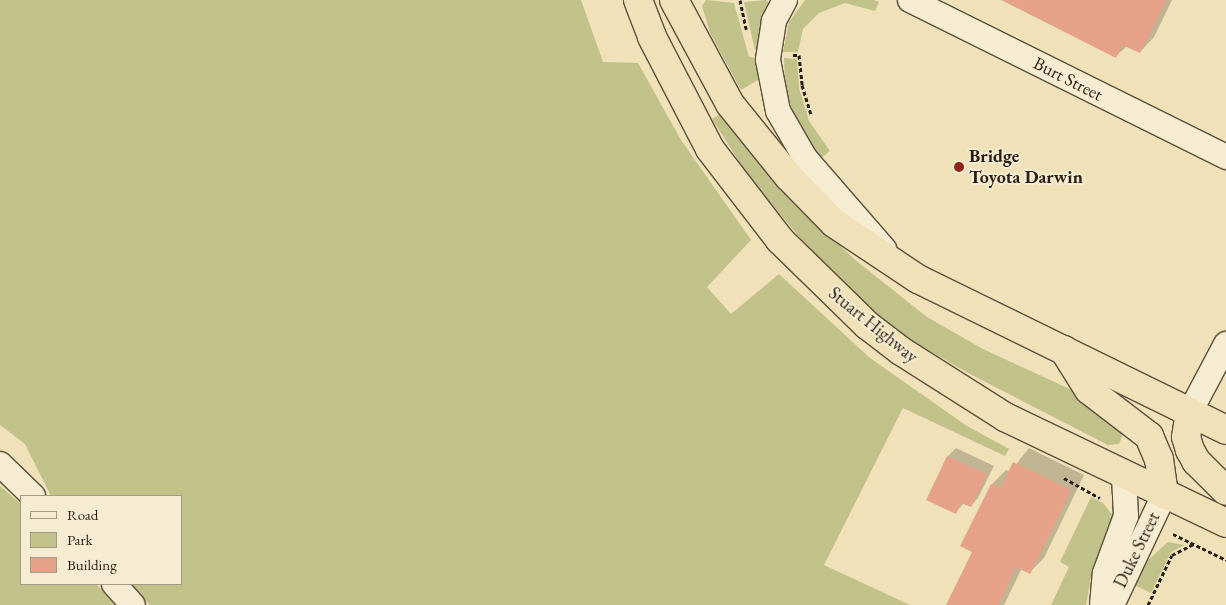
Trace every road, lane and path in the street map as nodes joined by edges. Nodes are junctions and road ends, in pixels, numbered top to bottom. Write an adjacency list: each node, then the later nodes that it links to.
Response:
1 (638, 0): 14 (highway, Stuart Highway)
2 (674, 0): 8 (highway)
3 (785, 0): 8 (street)
4 (910, 0): 7 (street, Burt Street)
5 (799, 55): 6 (path)
6 (812, 120)
7 (1226, 157)
8 (918, 279): 10 (highway)
9 (1226, 344): 11 (street)
10 (1064, 350): 11 (highway); 17 (highway)
11 (1190, 412): 12 (highway); 15 (highway)
12 (1226, 430)
13 (0, 464): 16 (street)
14 (1124, 476): 17 (highway, Stuart Highway); 24 (street, Duke Street)
15 (1226, 491)
16 (32, 495)
17 (1164, 495): 18 (street, Duke Street); 19 (highway, Stuart Highway)
18 (1150, 523): 20 (path); 25 (street, Duke Street)
19 (1226, 523)
20 (1194, 544): 21 (path); 26 (path)
21 (1226, 560)
22 (115, 585): 23 (street)
23 (133, 605)
24 (1102, 605)
25 (1112, 605)
26 (1148, 605)

